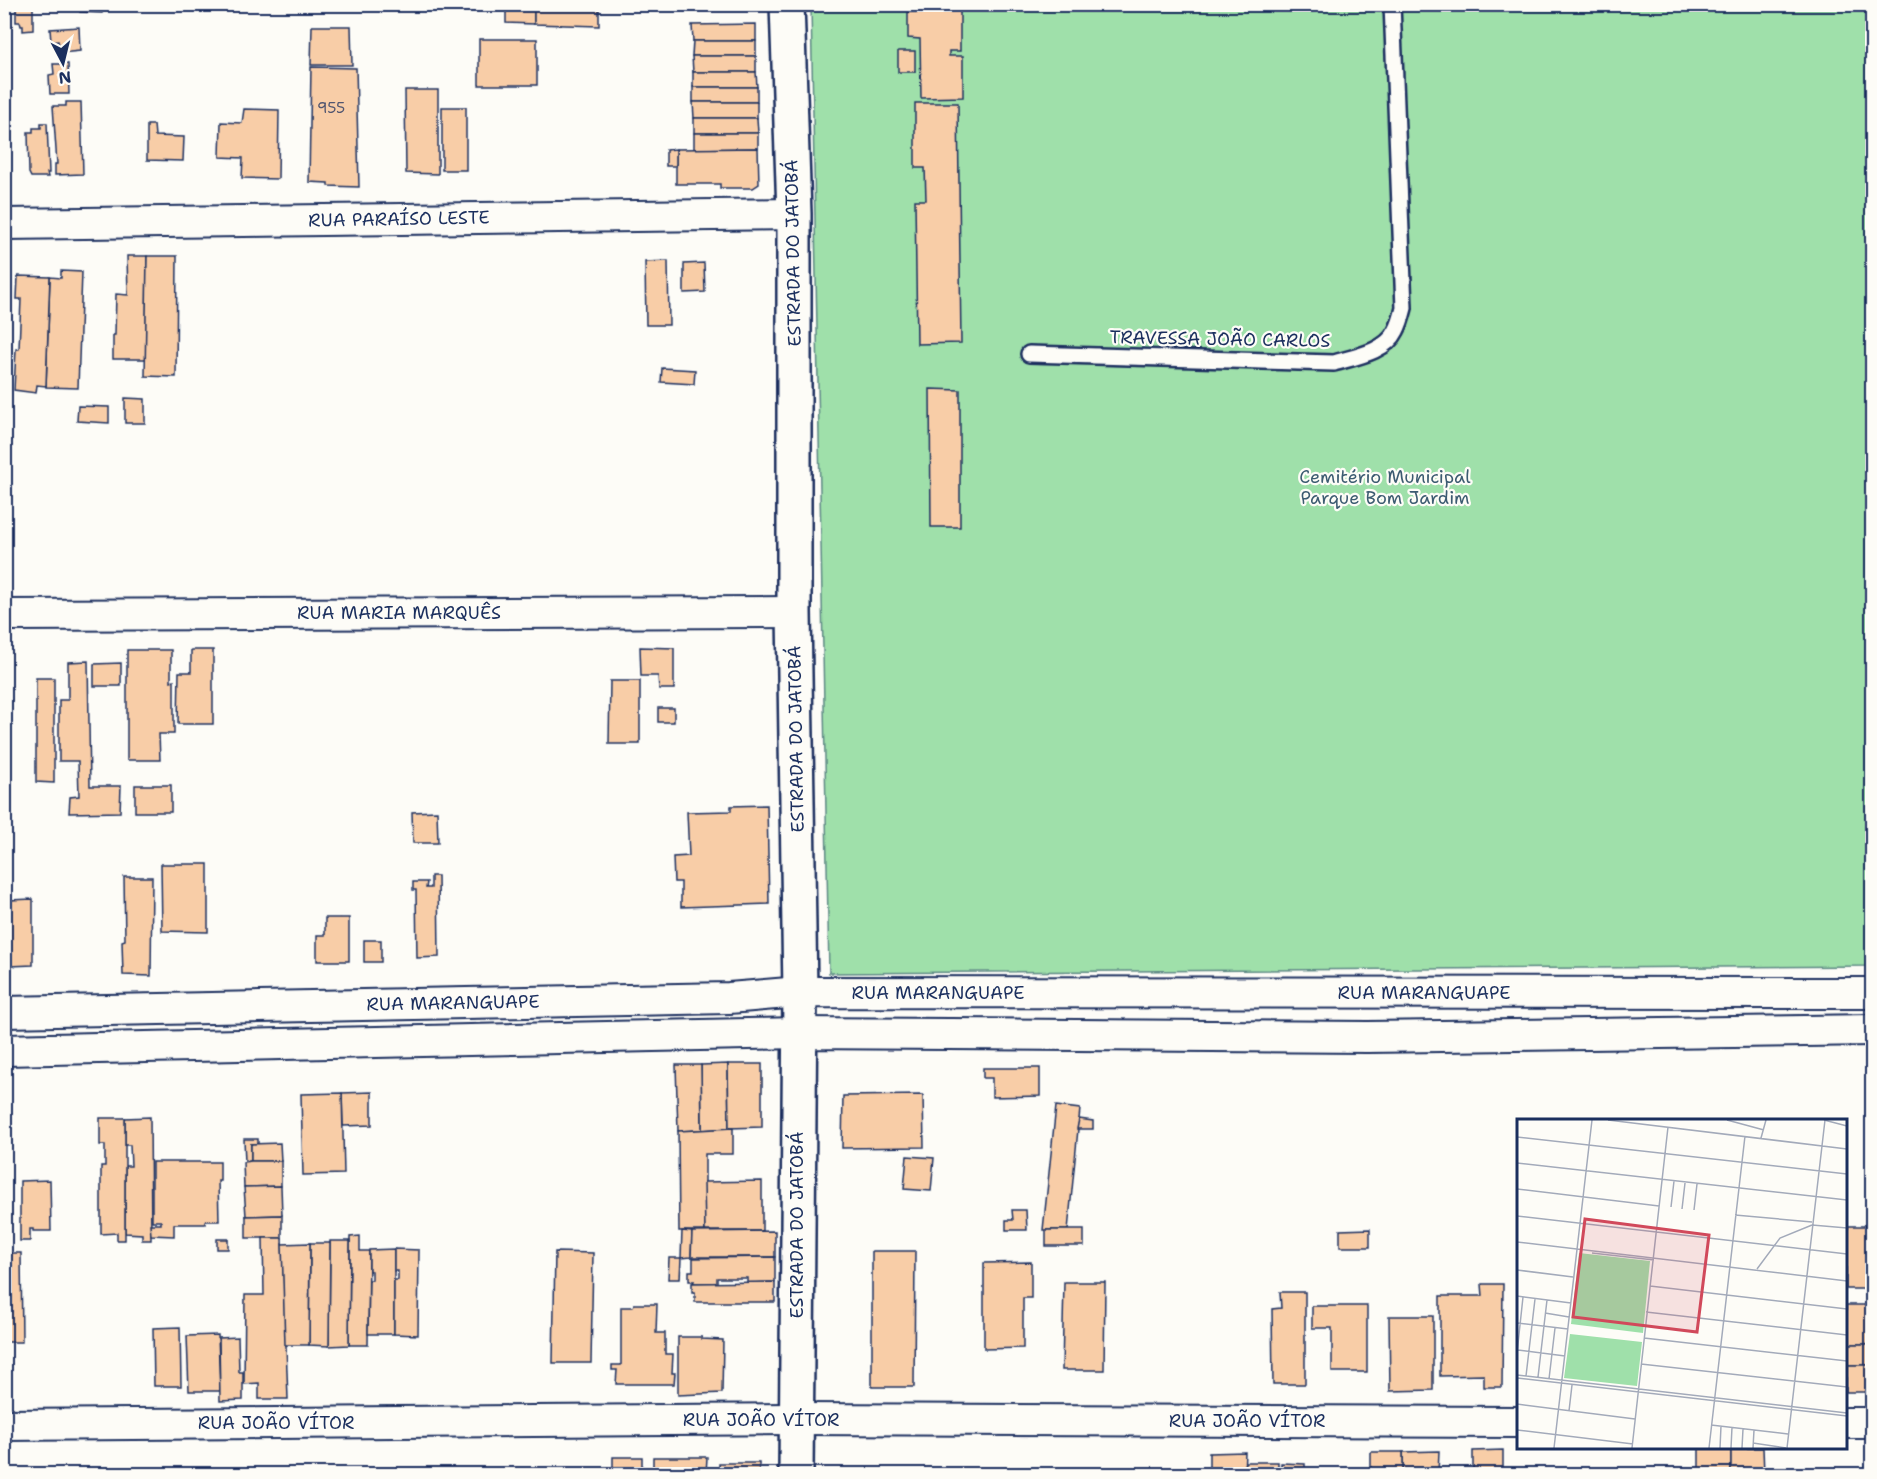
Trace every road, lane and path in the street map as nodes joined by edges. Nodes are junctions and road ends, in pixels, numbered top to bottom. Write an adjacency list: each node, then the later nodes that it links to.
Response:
1 (787, 4): 3 (street, ESTRADA DO JATOBÁ)
2 (1392, 4): 5 (lane, TRAVESSA JOÃO CARLOS)
3 (794, 214): 4 (street, RUA PARAÍSO LESTE); 6 (street, ESTRADA DO JATOBÁ)
4 (4, 224)
5 (1029, 354)
6 (794, 612): 7 (street, RUA MARIA MARQUÊS); 8 (street, ESTRADA DO JATOBÁ)
7 (4, 615)
8 (800, 992): 9 (street, RUA MARANGUAPE); 10 (street, RUA MARANGUAPE); 12 (street, ESTRADA DO JATOBÁ)
9 (1872, 993)
10 (4, 1012)
11 (1872, 1029): 12 (street, RUA MARANGUAPE)
12 (798, 1033): 13 (street, RUA MARANGUAPE); 14 (street, ESTRADA DO JATOBÁ)
13 (4, 1050)
14 (795, 1419): 15 (street, RUA JOÃO VÍTOR); 18 (street, RUA JOÃO VÍTOR); 19 (street, ESTRADA DO JATOBÁ)
15 (1517, 1422)
16 (1847, 1423): 17 (street)
17 (1872, 1423)
18 (4, 1425)
19 (796, 1474)

